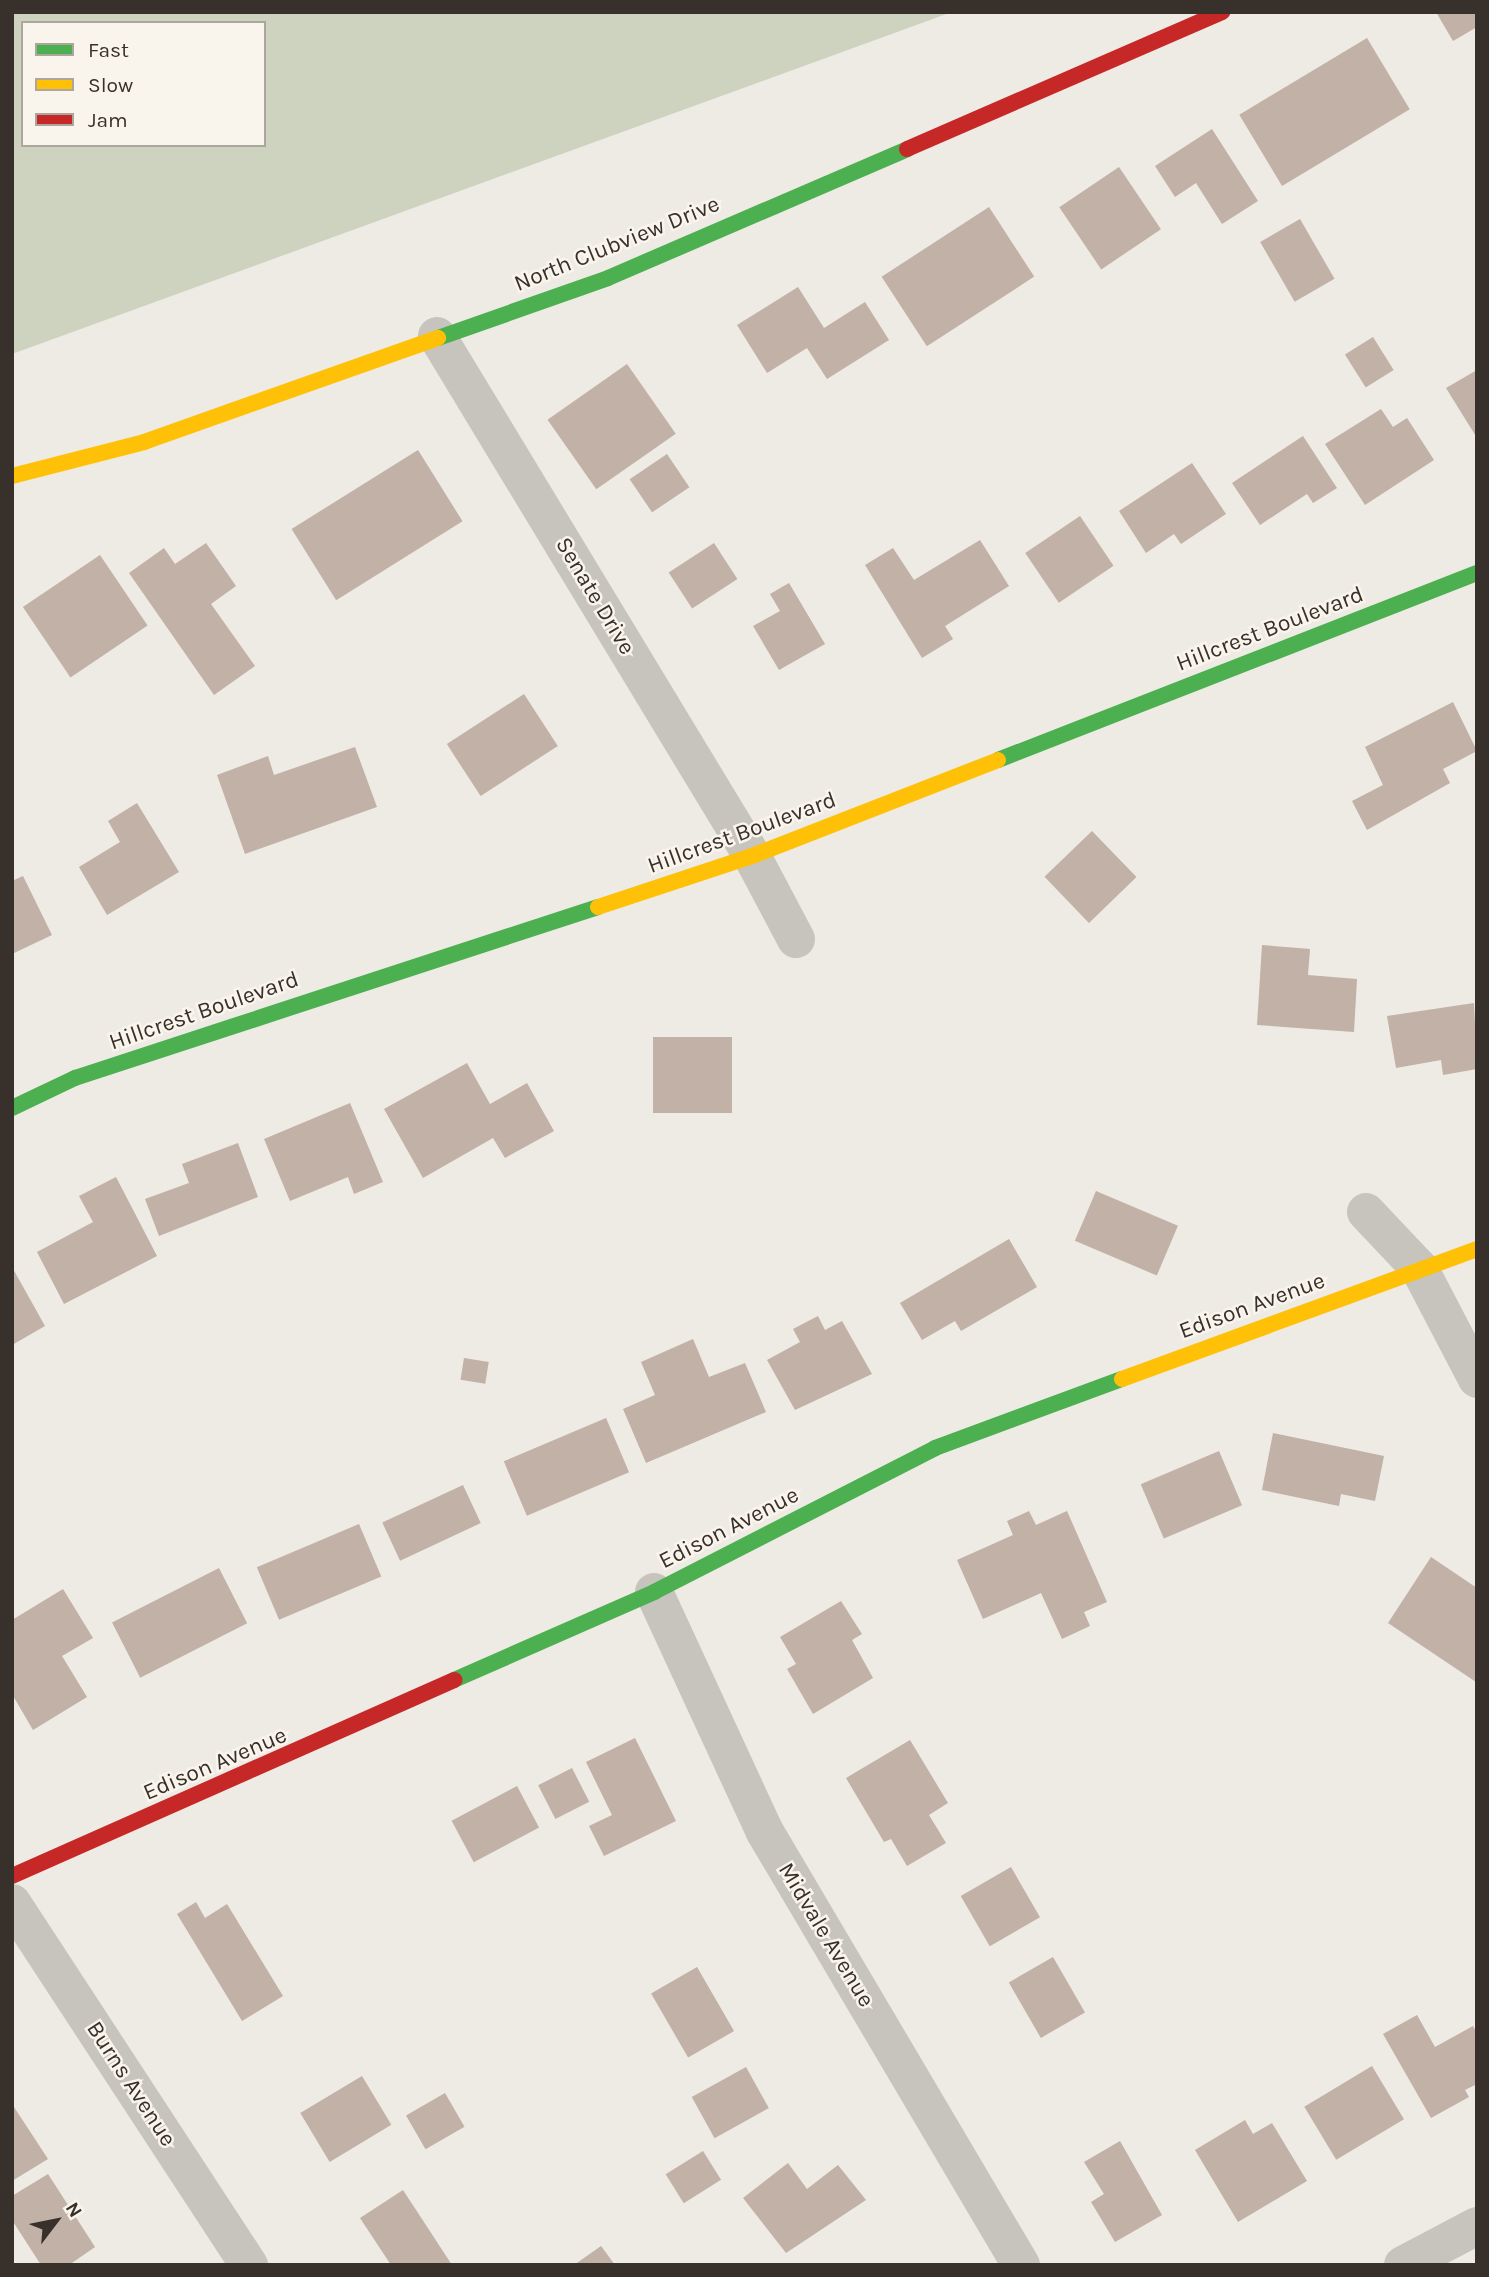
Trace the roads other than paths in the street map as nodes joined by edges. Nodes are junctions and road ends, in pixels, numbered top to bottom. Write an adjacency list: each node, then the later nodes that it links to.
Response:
1 (1222, 12): 2 (street, North Clubview Drive)
2 (437, 337): 3 (street, North Clubview Drive); 5 (street, Senate Drive)
3 (12, 476)
4 (1477, 573): 5 (street, Hillcrest Boulevard)
5 (752, 856): 6 (street, Senate Drive); 7 (street, Hillcrest Boulevard)
6 (796, 939)
7 (12, 1108)
8 (1366, 1212): 10 (street)
9 (1477, 1250): 10 (street, Edison Avenue)
10 (1419, 1268): 11 (street); 12 (street, Edison Avenue)
11 (1477, 1379)
12 (654, 1592): 13 (street, Edison Avenue); 17 (street, Midvale Avenue)
13 (12, 1875)
14 (12, 1903): 16 (street, Burns Avenue)
15 (1477, 2226): 18 (street)
16 (249, 2265)
17 (1021, 2265)
18 (1404, 2265)

